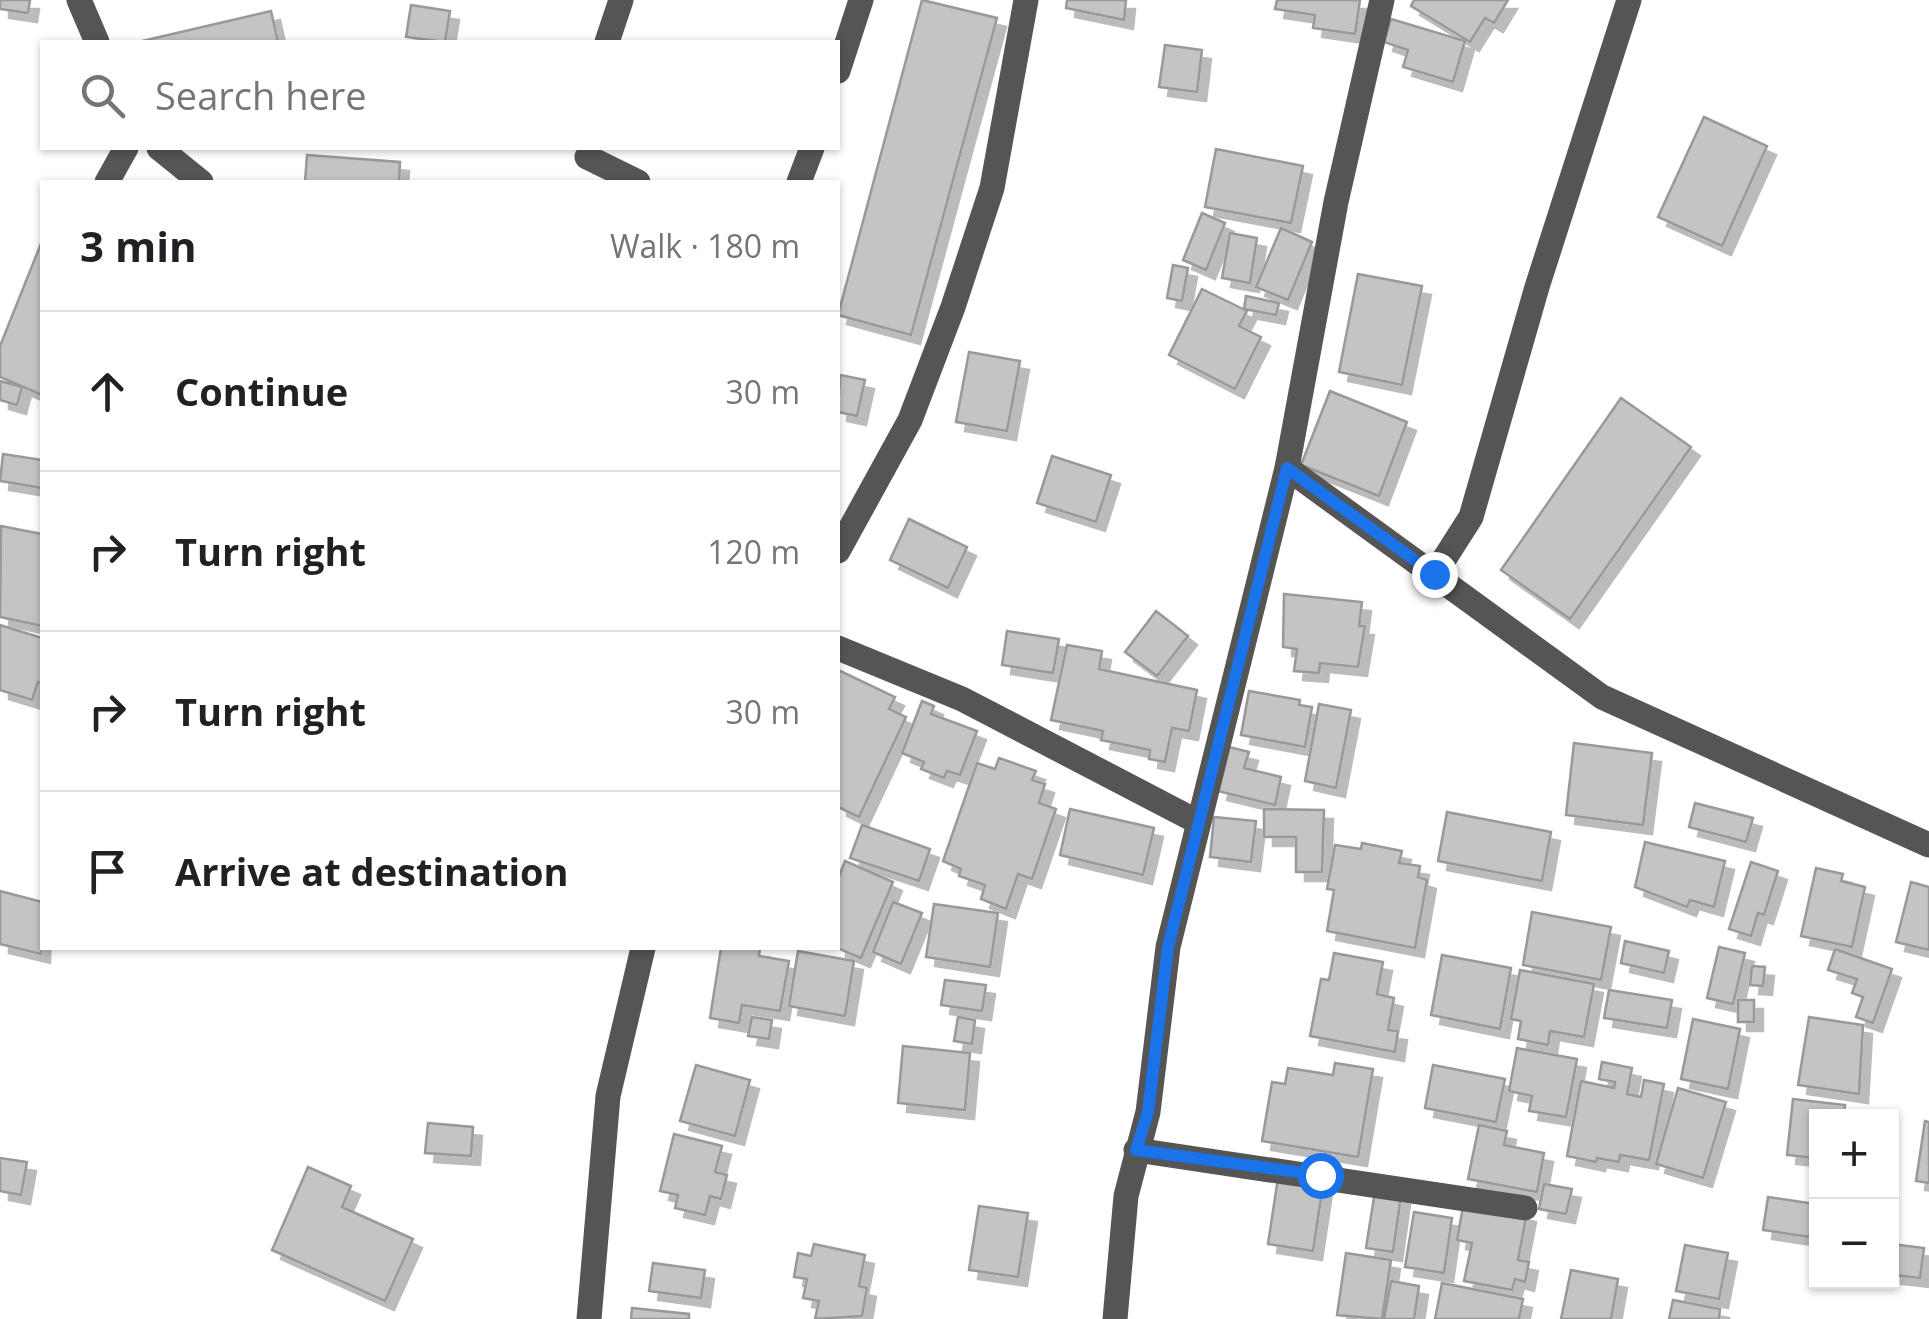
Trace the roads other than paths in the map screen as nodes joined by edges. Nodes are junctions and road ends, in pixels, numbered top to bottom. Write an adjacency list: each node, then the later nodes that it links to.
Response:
1 (79, 0): 7 (street)
2 (620, 0): 8 (street)
3 (860, 0): 9 (street)
4 (1026, 0): 20 (street)
5 (1382, 0): 19 (street)
6 (1629, 0): 21 (street)
7 (96, 40)
8 (608, 40)
9 (840, 65)
10 (125, 150): 14 (street)
11 (161, 150): 15 (street)
12 (811, 150): 18 (street)
13 (588, 152): 16 (street); 17 (street)
14 (109, 180)
15 (198, 180)
16 (581, 180)
17 (635, 180)
18 (800, 180)
19 (1287, 468): 21 (street); 23 (street)
20 (840, 547)
21 (1434, 574): 24 (street)
22 (840, 649): 23 (street)
23 (1196, 821): 26 (street)
24 (1929, 845)
25 (643, 950): 28 (street)
26 (1136, 1150): 27 (street); 29 (street)
27 (1525, 1208)
28 (589, 1319)
29 (1115, 1319)

